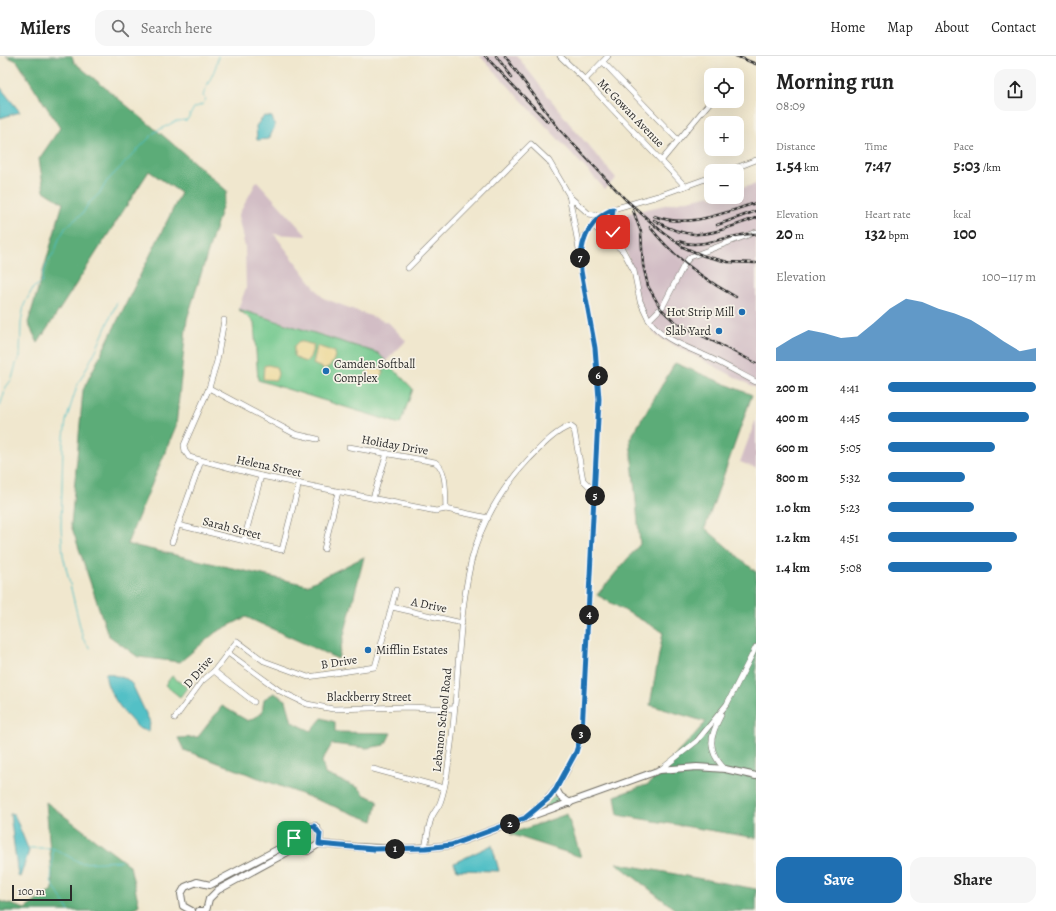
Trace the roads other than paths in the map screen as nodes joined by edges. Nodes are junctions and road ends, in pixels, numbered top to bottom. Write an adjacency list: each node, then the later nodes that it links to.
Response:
1 (560, 56): 4 (street, Mc Gowan Avenue)
2 (608, 56): 3 (street)
3 (603, 62): 4 (street); 6 (street)
4 (585, 80): 7 (street, Mc Gowan Avenue)
5 (705, 108): 6 (street)
6 (678, 140): 7 (street)
7 (662, 160): 11 (street, Mc Gowan Avenue)
8 (756, 160): 9 (street)
9 (744, 165)
10 (704, 179): 11 (street)
11 (685, 186): 13 (street)
12 (569, 196): 14 (street); 17 (street); 19 (street)
13 (613, 209): 14 (street); 18 (street)
14 (601, 216): 15 (street)
15 (592, 225): 17 (street); 18 (street)
16 (756, 232): 21 (street)
17 (580, 254): 30 (street)
18 (626, 254): 21 (street)
19 (408, 268)
20 (224, 320): 23 (street, Helena Street)
21 (648, 320): 22 (street)
22 (756, 382)
23 (209, 388): 24 (street); 27 (street, Helena Street)
24 (317, 439)
25 (349, 447): 26 (street, Holiday Drive)
26 (387, 453): 32 (street); 33 (street, Holiday Drive)
27 (201, 461): 28 (street, Helena Street); 35 (street)
28 (261, 476): 29 (street, Helena Street); 36 (street)
29 (299, 483): 31 (street, Helena Street); 36 (street, Sarah Street)
30 (596, 488): 34 (street, Lebanon School Road); 55 (street)
31 (338, 492): 32 (street, Helena Street); 38 (street)
32 (373, 498): 33 (street, Helena Street)
33 (446, 509): 34 (street, Helena Street)
34 (488, 518): 41 (street, Lebanon School Road)
35 (178, 525): 36 (street, Sarah Street); 37 (street)
36 (244, 540)
37 (172, 542)
38 (324, 549)
39 (396, 590): 40 (street, B Drive)
40 (392, 607): 41 (street, A Drive); 42 (street, B Drive)
41 (462, 623): 48 (street, Lebanon School Road)
42 (237, 641): 44 (street, D Drive)
43 (756, 647): 47 (street)
44 (228, 653): 45 (street, D Drive); 48 (street, Blackberry Street)
45 (214, 671): 46 (street); 49 (street, D Drive)
46 (254, 702)
47 (727, 704): 51 (street); 52 (street)
48 (454, 709): 54 (street, Lebanon School Road)
49 (175, 718)
50 (373, 769): 54 (street)
51 (725, 769): 52 (main road); 53 (main road)
52 (660, 770): 56 (main road)
53 (756, 776)
54 (444, 788): 59 (street, Lebanon School Road)
55 (556, 789): 56 (main road); 57 (street)
56 (570, 803): 57 (main road)
57 (525, 818): 59 (main road)
58 (319, 844): 59 (main road); 60 (main road); 63 (main road)
59 (426, 848)
60 (183, 906): 61 (main road); 62 (main road)
61 (178, 911)
62 (192, 911)
63 (199, 911)

